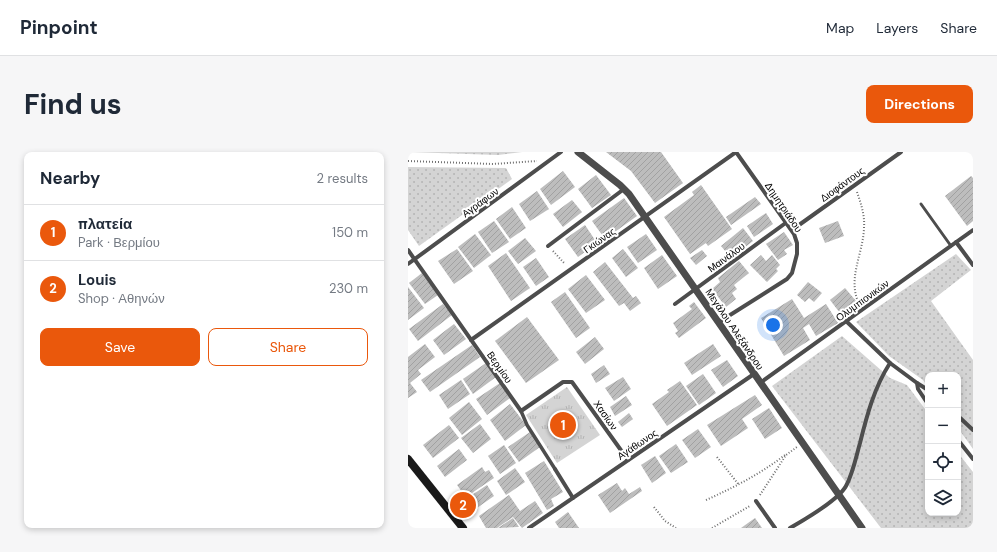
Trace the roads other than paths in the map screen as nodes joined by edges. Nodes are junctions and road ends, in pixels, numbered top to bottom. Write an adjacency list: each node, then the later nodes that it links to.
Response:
1 (561, 152): 15 (street, Αγράφων)
2 (578, 152): 5 (street, Μεγάλου Αλεξάνδρου)
3 (736, 152): 7 (street, Γκιώνας); 8 (street, Δημητριάδου)
4 (901, 152): 9 (street, Διοφάντους)
5 (624, 189): 7 (street, Μεγάλου Αλεξάνδρου); 12 (street)
6 (920, 204): 13 (lane)
7 (646, 217): 18 (street, Μεγάλου Αλεξάνδρου); 22 (street, Γκιώνας)
8 (787, 222): 9 (street, Δημητριάδου); 18 (street, Μαινάλου)
9 (792, 230): 21 (street, Δημητριάδου)
10 (973, 230): 11 (street, Ολυμπιονικών)
11 (956, 242): 13 (street, Ολυμπιονικών); 17 (street)
12 (548, 246)
13 (951, 246): 20 (street, Ολυμπιονικών)
14 (408, 250): 15 (street, Βερμίου)
15 (415, 260): 16 (street, Αγράφων); 22 (street, Βερμίου)
16 (408, 264)
17 (973, 265)
18 (696, 289): 19 (street, Μαινάλου); 21 (street, Μεγάλου Αλεξάνδρου)
19 (675, 304)
20 (846, 321): 23 (street); 25 (street, Ολυμπιονικών)
21 (719, 322): 24 (street, Μεγάλου Αλεξάνδρου)
22 (472, 340): 29 (street, Βερμίου)
23 (890, 363): 26 (street); 37 (street)
24 (754, 374): 25 (street, Μεγάλου Αλεξάνδρου); 35 (street, Αγάθωνος)
25 (760, 383): 37 (street, Μεγάλου Αλεξάνδρου)
26 (917, 383): 27 (street); 28 (street)
27 (925, 388)
28 (925, 400)
29 (521, 411): 35 (street, Χασίων); 36 (street, Βερμίου)
30 (961, 419): 31 (street)
31 (973, 430)
32 (961, 444): 34 (street)
33 (408, 459): 40 (main road)
34 (973, 459)
35 (628, 460): 38 (street, Αγάθωνος)
36 (555, 469): 38 (street, Βερμίου)
37 (839, 495): 43 (street); 44 (street, Μεγάλου Αλεξάνδρου)
38 (573, 498): 41 (street, Αγάθωνος)
39 (756, 500): 42 (street)
40 (463, 528)
41 (529, 528)
42 (775, 528)
43 (790, 528)
44 (862, 528)

